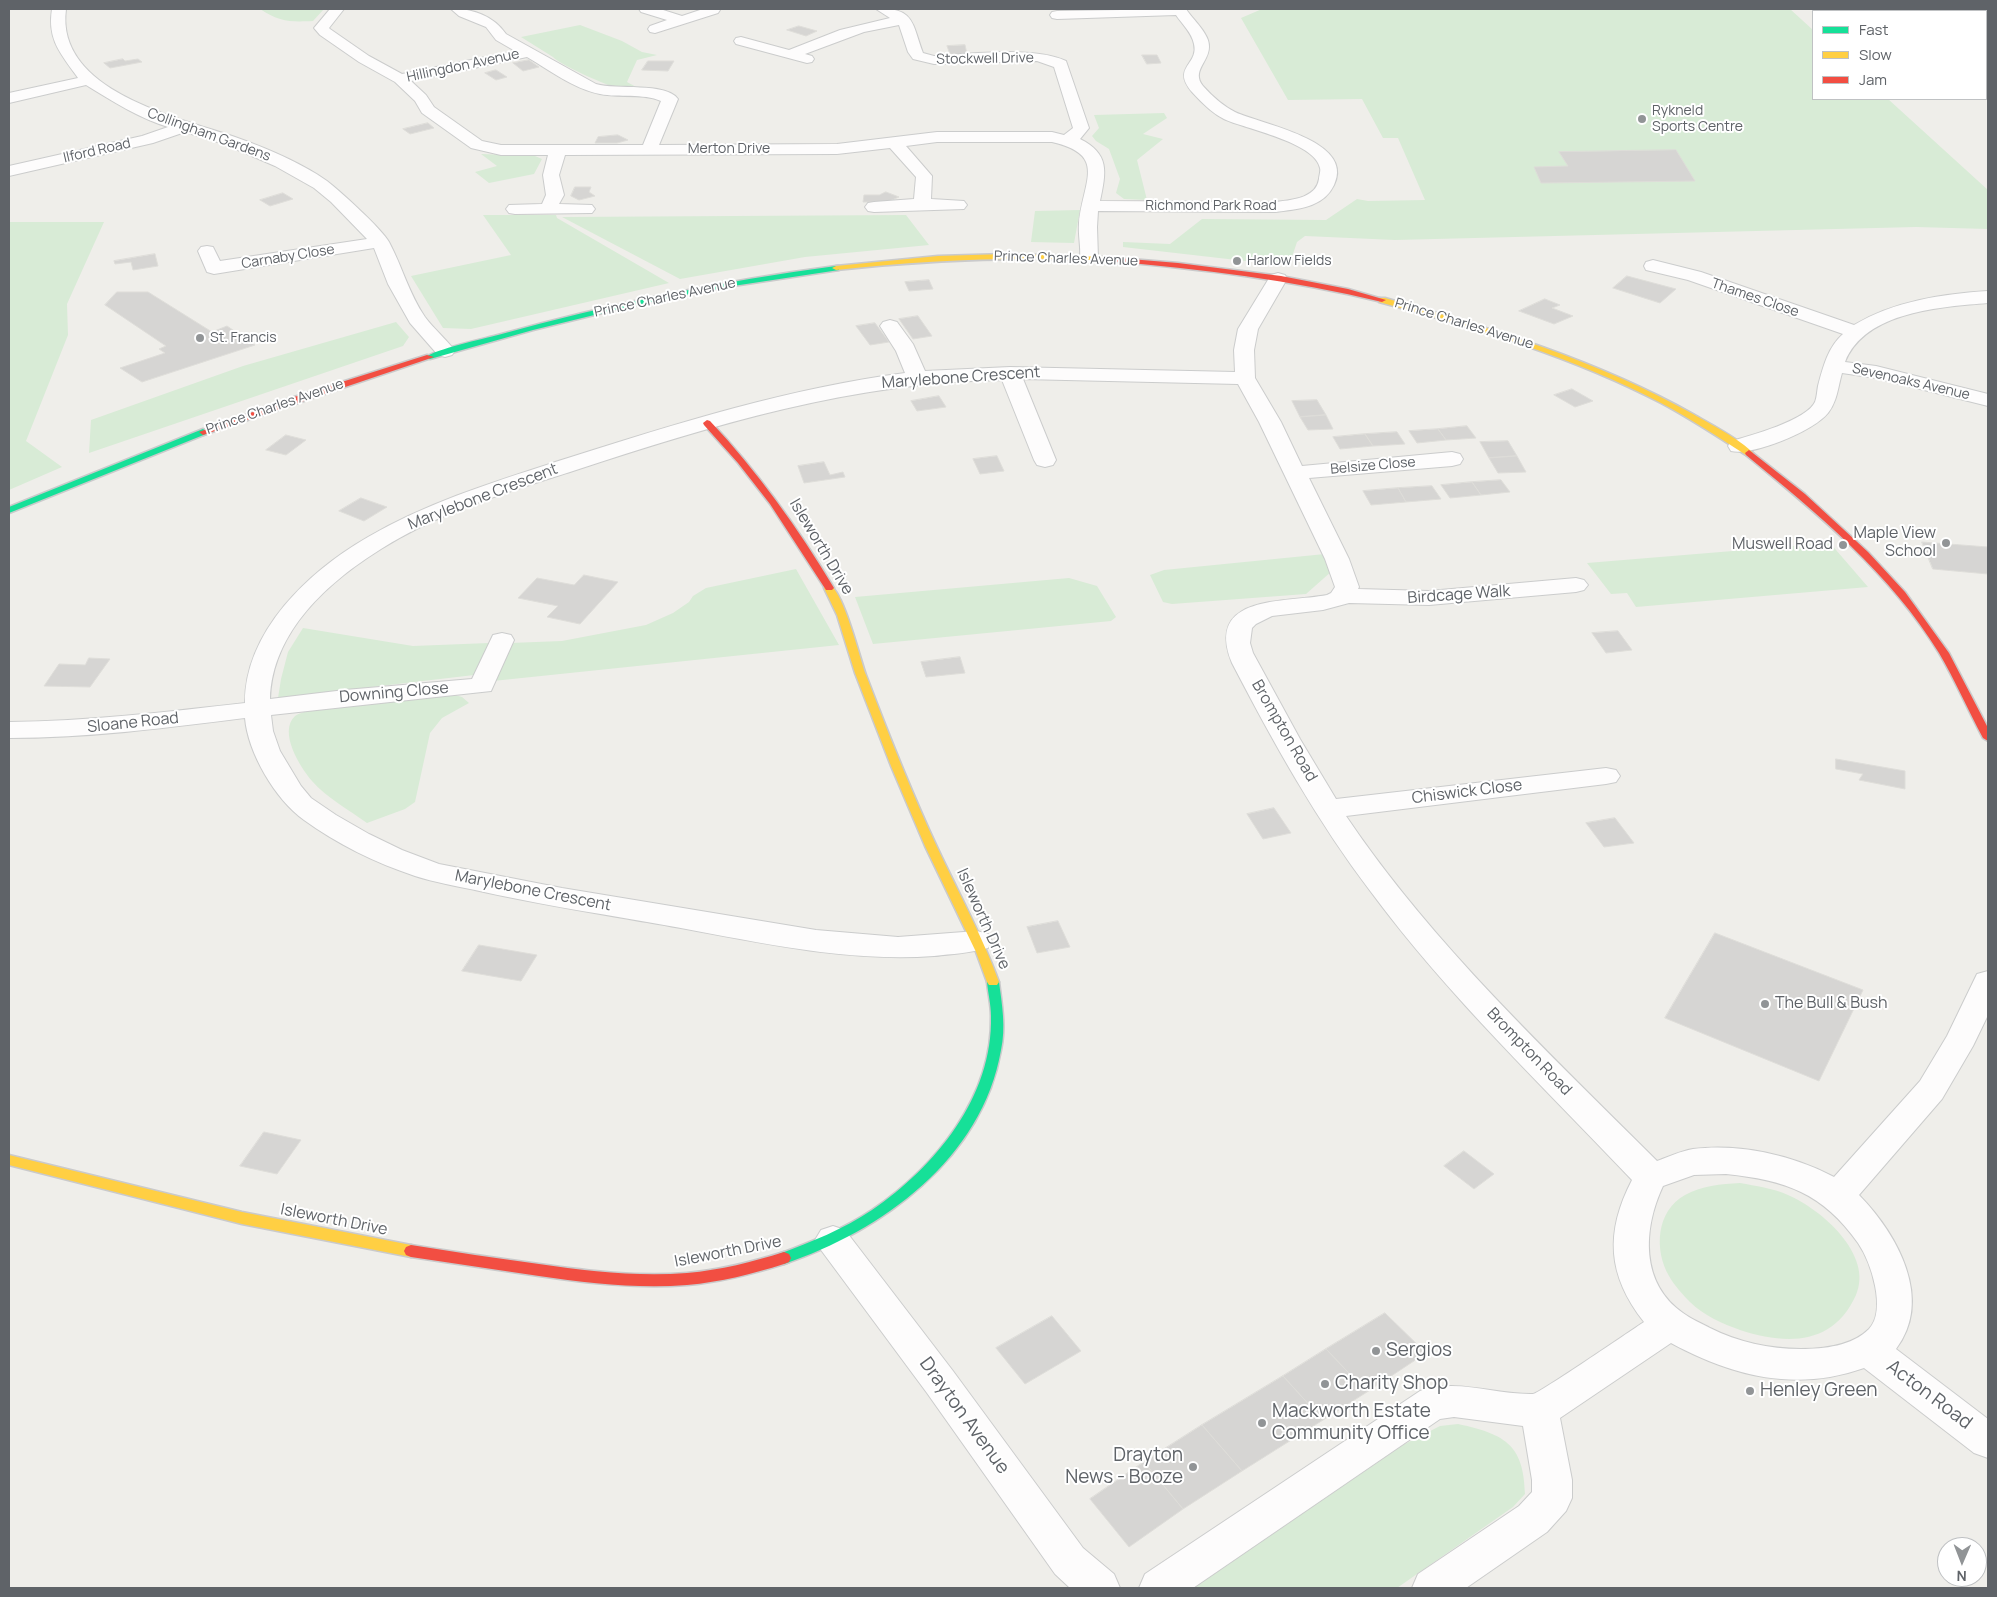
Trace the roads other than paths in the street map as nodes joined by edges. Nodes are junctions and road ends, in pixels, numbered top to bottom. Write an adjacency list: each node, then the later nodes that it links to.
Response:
1 (59, 9): 18 (street, Collingham Gardens)
2 (337, 9): 17 (street, Merton Drive)
3 (458, 9): 14 (street)
4 (646, 9): 9 (street)
5 (883, 9): 10 (street)
6 (713, 10): 9 (street)
7 (1179, 10): 8 (street); 28 (street, Richmond Park Road)
8 (1054, 12): 11 (street)
9 (681, 20): 12 (street)
10 (903, 20): 15 (street); 21 (street, Stockwell Drive)
11 (1064, 28)
12 (655, 29)
13 (741, 42): 15 (street)
14 (526, 53): 17 (street, Hillingdon Avenue); 23 (street)
15 (791, 54): 16 (street)
16 (820, 62)
17 (400, 79): 24 (street, Merton Drive)
18 (88, 80): 19 (street); 20 (street, Collingham Gardens)
19 (9, 98)
20 (184, 127): 25 (street, Ilford Road); 33 (street, Collingham Gardens)
21 (1069, 139): 22 (street, Merton Drive); 28 (street, Merton Drive)
22 (894, 142): 23 (street, Merton Drive); 26 (street)
23 (649, 149): 24 (street, Merton Drive)
24 (558, 150): 30 (street)
25 (9, 171)
26 (922, 204): 27 (street); 29 (street)
27 (958, 205)
28 (1091, 206): 35 (street, Merton Drive)
29 (874, 207)
30 (548, 208): 31 (street); 32 (street)
31 (515, 209)
32 (586, 209)
33 (380, 242): 34 (street, Carnaby Close); 41 (street, Collingham Gardens)
34 (207, 251)
35 (1089, 258): 37 (street, Prince Charles Avenue); 41 (street, Prince Charles Avenue)
36 (1653, 266): 40 (street, Thames Close)
37 (1278, 279): 45 (street); 48 (street, Prince Charles Avenue)
38 (1988, 297): 40 (street)
39 (890, 326): 44 (street)
40 (1856, 332): 42 (street)
41 (445, 351): 52 (street, Prince Charles Avenue)
42 (1834, 366): 46 (street, Sevenoaks Avenue); 48 (street)
43 (1010, 373): 44 (street, Marylebone Crescent); 45 (street, Marylebone Crescent); 50 (street)
44 (917, 378): 47 (street, Marylebone Crescent)
45 (1245, 378): 51 (street)
46 (1988, 400)
47 (707, 423): 56 (street, Marylebone Crescent); 61 (street, Isleworth Drive)
48 (1739, 446): 58 (street, Prince Charles Avenue)
49 (1452, 459): 51 (street, Belsize Close)
50 (1046, 460)
51 (1294, 473): 54 (street)
52 (9, 510)
53 (1576, 585): 54 (street, Birdcage Walk)
54 (1342, 595): 60 (street, Brompton Road)
55 (502, 640): 56 (street, Downing Close)
56 (257, 708): 57 (street, Sloane Road); 61 (street, Marylebone Crescent)
57 (9, 730)
58 (1988, 738)
59 (1606, 776): 60 (street, Chiswick Close)
60 (1329, 809): 64 (street, Brompton Road)
61 (977, 941): 66 (street, Isleworth Drive)
62 (1988, 982): 65 (street)
63 (9, 1160): 66 (street, Isleworth Drive)
64 (1651, 1177): 65 (street); 67 (street)
65 (1838, 1196): 68 (street)
66 (833, 1240): 71 (street, Drayton Avenue)
67 (1670, 1324): 68 (street); 69 (street)
68 (1869, 1350): 70 (street, Acton Road)
69 (1540, 1411): 72 (street); 73 (street)
70 (1988, 1441)
71 (1100, 1588)
72 (1159, 1588)
73 (1432, 1588)

